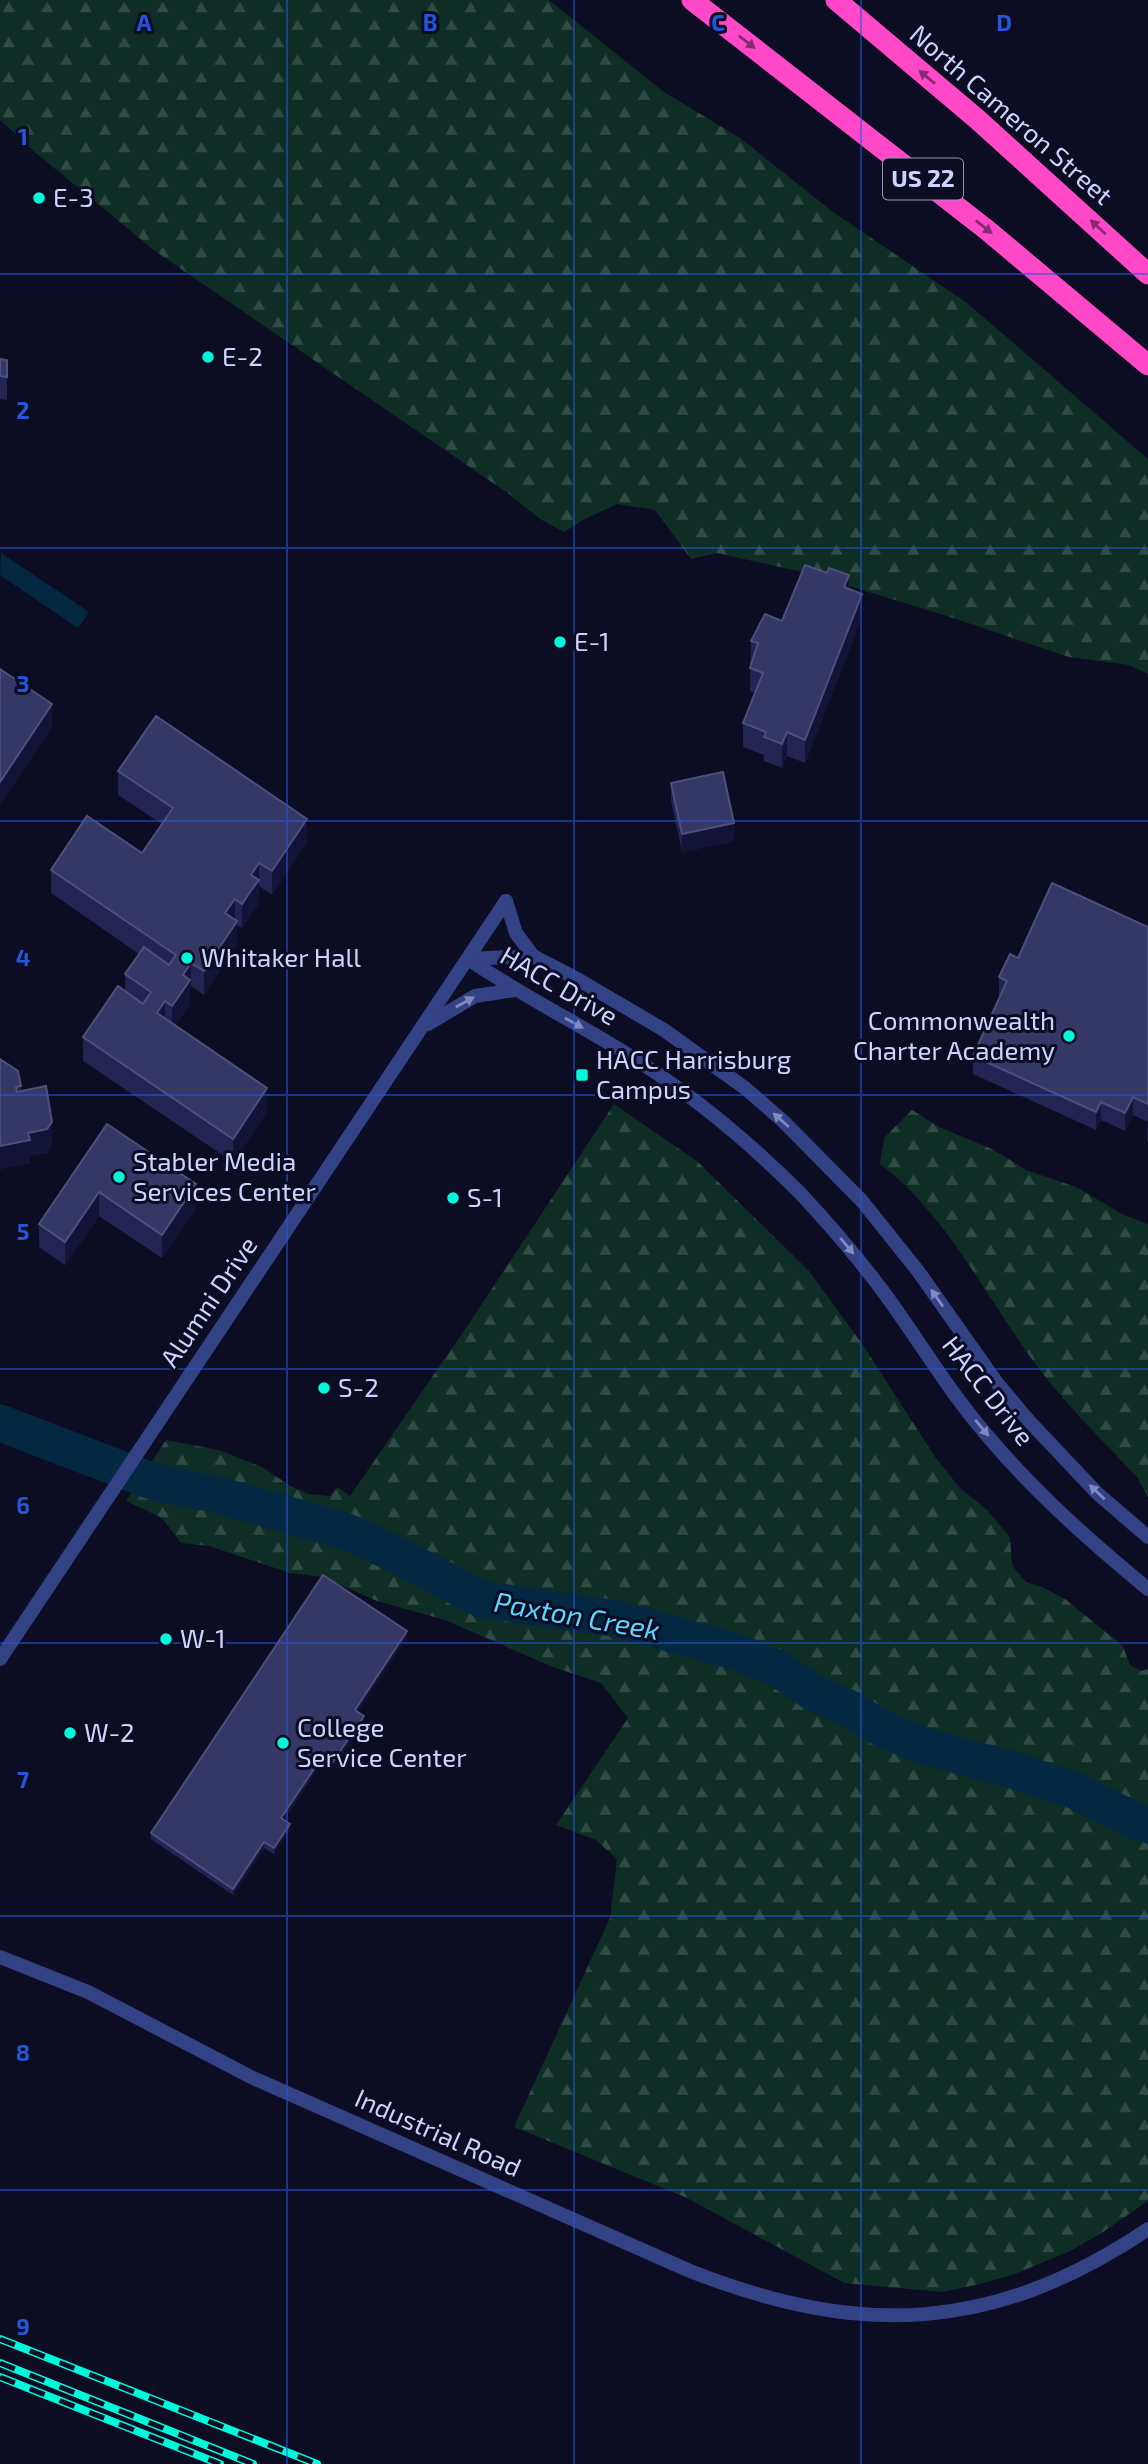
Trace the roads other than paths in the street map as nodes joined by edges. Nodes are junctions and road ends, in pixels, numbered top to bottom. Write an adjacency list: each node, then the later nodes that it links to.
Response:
1 (692, 0): 4 (highway, US 22, one-way to 4)
2 (836, 0): 3 (highway, North Cameron Street / US 22, one-way to 2)
3 (1148, 274)
4 (1148, 365)
5 (533, 956): 6 (street, HACC Drive); 6 (street, Alumni Drive); 9 (street, HACC Drive, one-way to 5)
6 (468, 959): 7 (street, HACC Drive); 8 (street, Alumni Drive)
7 (514, 990): 8 (street, one-way to 7); 10 (street, HACC Drive, one-way to 10)
8 (421, 1029): 11 (street, Alumni Drive)
9 (1148, 1537)
10 (1148, 1589)
11 (0, 1659)
12 (0, 1957): 13 (street, Industrial Road)
13 (1148, 2229)

